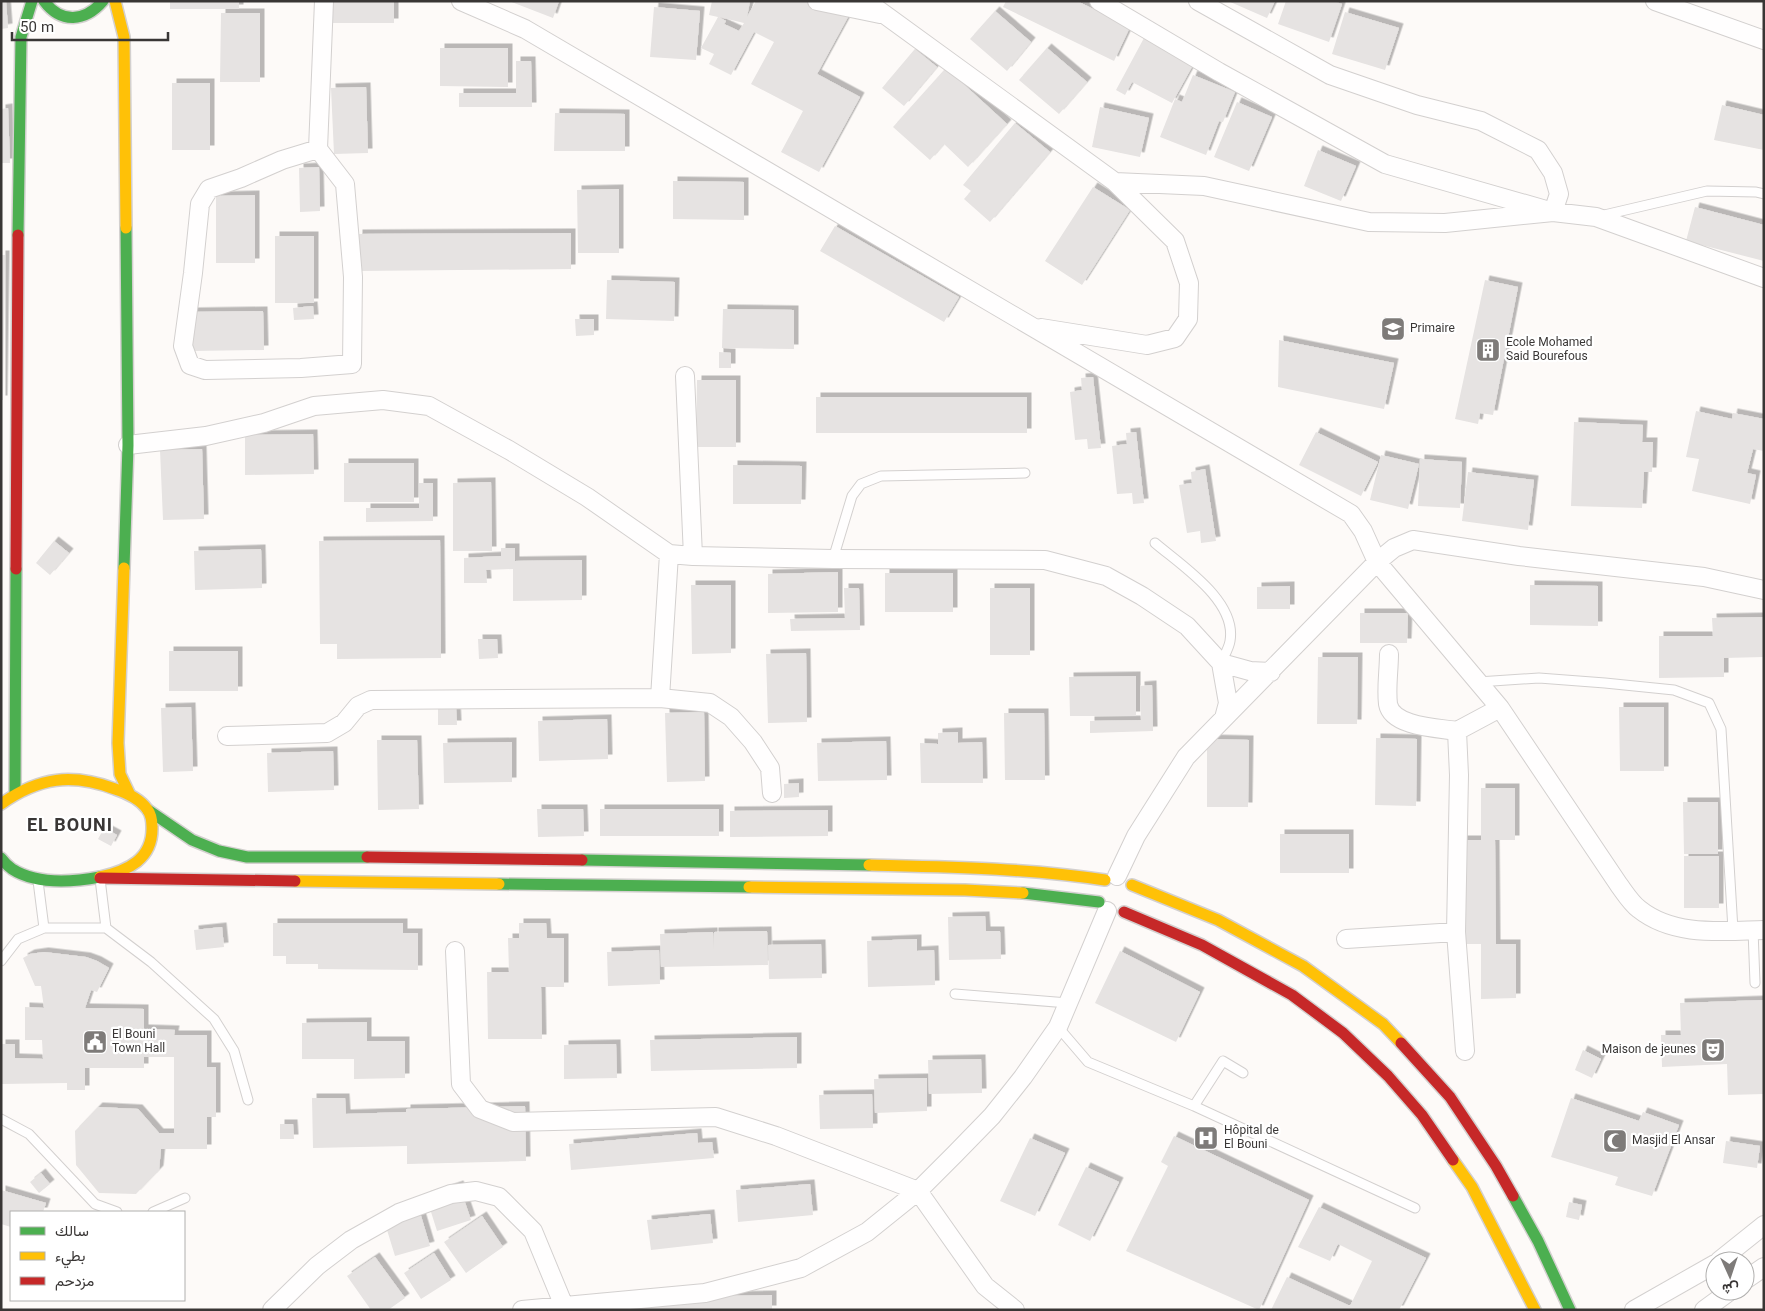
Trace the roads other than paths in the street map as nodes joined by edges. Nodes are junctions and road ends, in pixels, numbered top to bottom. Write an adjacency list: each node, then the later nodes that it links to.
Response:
1 (32, 1): 40 (main road)
2 (44, 1): 3 (main road)
3 (103, 1)
4 (115, 1): 22 (main road)
5 (324, 1): 14 (street)
6 (462, 1): 20 (street)
7 (816, 1): 12 (street)
8 (866, 1): 12 (street)
9 (1099, 1): 17 (street)
10 (1198, 1): 17 (street)
11 (1655, 1): 13 (street)
12 (885, 16): 15 (street)
13 (1764, 40)
14 (318, 149): 14 (street)
15 (1115, 182): 17 (street); 20 (street)
16 (1764, 194): 18 (lane)
17 (1553, 212): 18 (street)
18 (1596, 217): 19 (street)
19 (1764, 278)
20 (1029, 326): 28 (street)
21 (685, 376): 26 (street)
22 (128, 444): 25 (street); 41 (main road)
23 (1026, 472): 27 (lane)
24 (1155, 543): 31 (lane)
25 (668, 554): 26 (street); 34 (street)
26 (693, 556): 27 (street)
27 (833, 559): 31 (street)
28 (1377, 562): 29 (street); 32 (street); 33 (street)
29 (1764, 590)
30 (1389, 654): 37 (street)
31 (1221, 663): 32 (street); 36 (street)
32 (1271, 672): 36 (street)
33 (1478, 682): 35 (street); 54 (lane)
34 (660, 698): 38 (street); 39 (street)
35 (1500, 708): 37 (street); 54 (street)
36 (1224, 718): 46 (street)
37 (1457, 731): 56 (street)
38 (227, 736)
39 (772, 792)
40 (15, 793): 41 (main road); 42 (main road)
41 (130, 795): 43 (main road)
42 (1, 804)
43 (148, 810): 45 (main road); 46 (main road)
44 (1, 858): 47 (main road)
45 (100, 878): 47 (main road); 51 (main road); 53 (lane)
46 (1111, 878): 49 (main road); 51 (main road)
47 (38, 879): 48 (main road); 52 (lane)
48 (10, 881)
49 (1132, 885): 50 (main road); 83 (main road)
50 (1130, 904): 51 (main road); 82 (main road)
51 (1103, 906): 62 (street)
52 (44, 928): 53 (lane); 59 (lane)
53 (106, 928): 66 (lane)
54 (1732, 930): 55 (street)
55 (1758, 930): 60 (lane)
56 (1456, 932): 57 (street); 64 (street)
57 (1346, 939)
58 (454, 951): 69 (street)
59 (1, 961)
60 (1755, 983)
61 (955, 994): 62 (lane)
62 (1068, 1003): 63 (street)
63 (1058, 1027): 67 (lane); 69 (street)
64 (1465, 1051)
65 (1243, 1073): 67 (lane)
66 (248, 1100)
67 (1194, 1106): 71 (lane)
68 (1, 1119): 72 (lane)
69 (918, 1191): 78 (street); 81 (street)
70 (185, 1198): 73 (lane)
71 (1415, 1208)
72 (114, 1211)
73 (155, 1211)
74 (1764, 1225): 75 (street)
75 (1732, 1251)
76 (1705, 1270): 84 (street)
77 (1716, 1301): 85 (street)
78 (564, 1306): 79 (street); 80 (street)
79 (272, 1310)
80 (522, 1310)
81 (1014, 1310)
82 (1535, 1310)
83 (1570, 1310)
84 (1634, 1310)
85 (1704, 1310)

